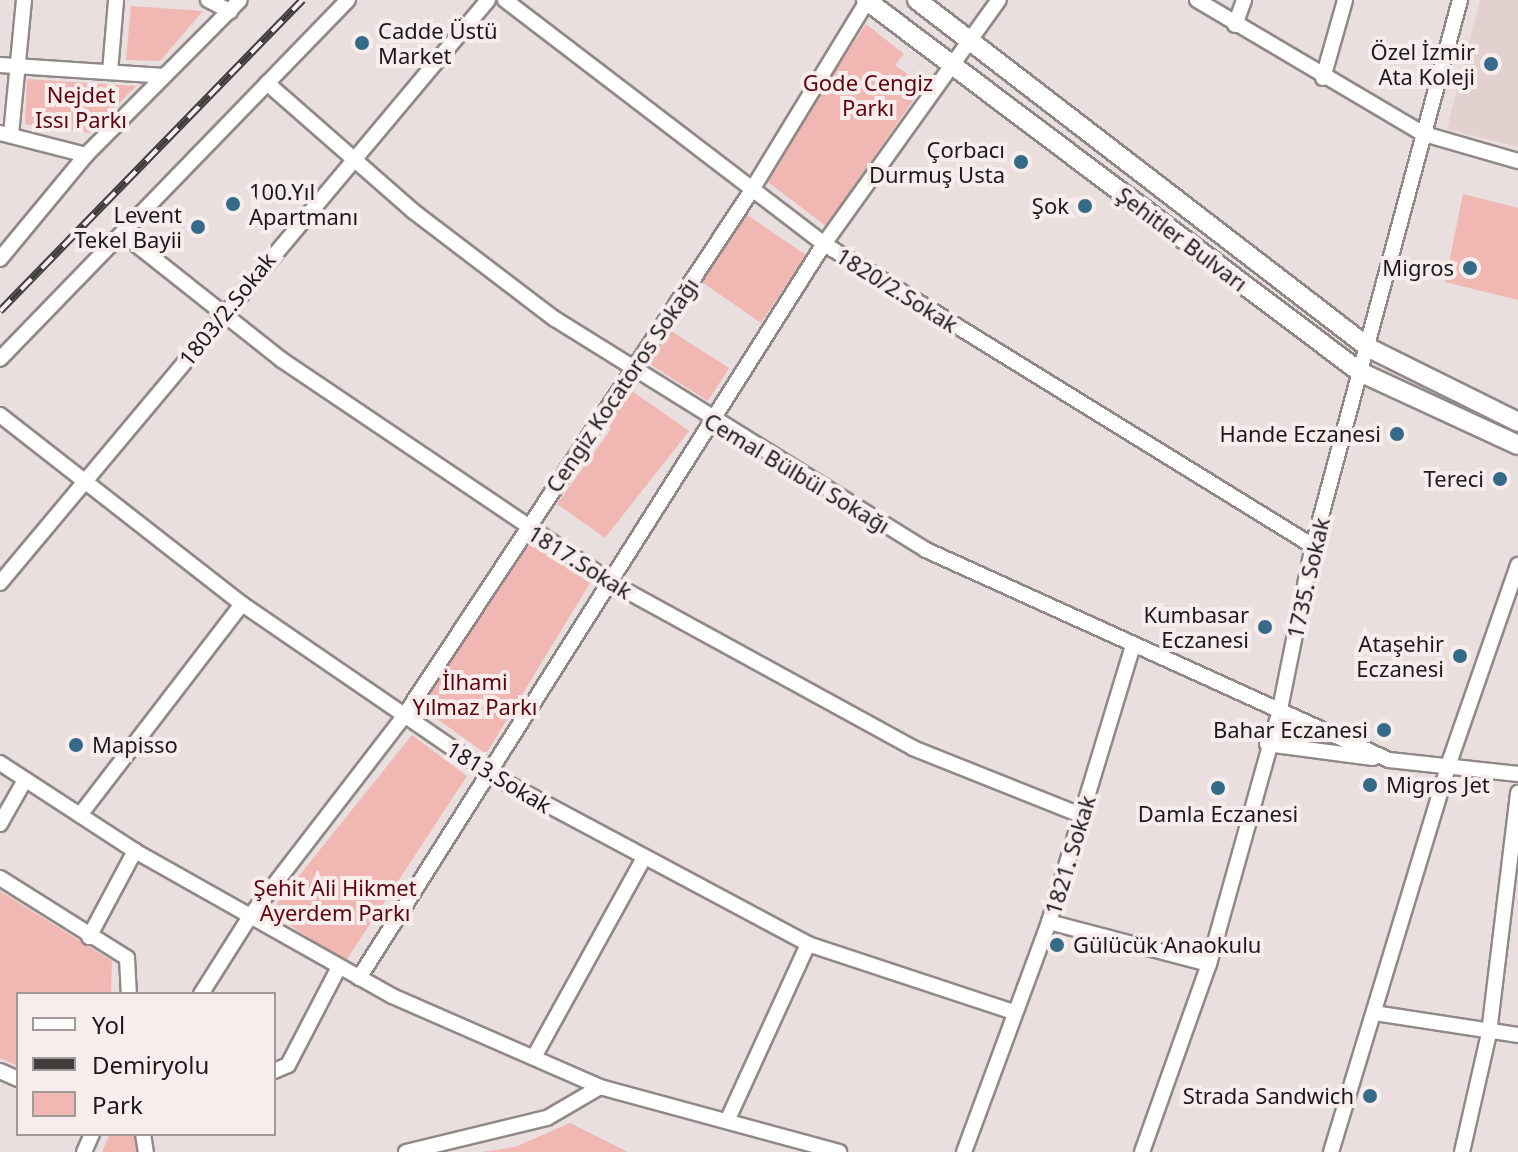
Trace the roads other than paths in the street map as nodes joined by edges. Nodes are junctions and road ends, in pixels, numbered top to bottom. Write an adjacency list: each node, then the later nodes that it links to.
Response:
1 (24, 0): 18 (street)
2 (116, 0): 20 (street)
3 (208, 0): 14 (street)
4 (348, 0): 23 (street)
5 (488, 0): 27 (street, 1803/2.Sokak)
6 (505, 0): 29 (street, 1820/2.Sokak)
7 (867, 0): 19 (street, Şehitler Bulvarı); 29 (street, Cengiz Kocatoros Sokağı)
8 (917, 0): 16 (street, Şehitler Bulvarı)
9 (999, 0): 16 (street)
10 (1197, 0): 15 (street)
11 (1244, 0): 15 (street)
12 (1345, 0): 22 (street)
13 (1460, 0): 25 (street, 1735. Sokak)
14 (235, 6): 21 (street)
15 (1235, 25): 22 (street)
16 (972, 42): 19 (street); 34 (street, Şehitler Bulvarı)
17 (0, 65): 18 (street)
18 (18, 66): 20 (street); 24 (street)
19 (953, 68): 31 (street); 37 (street, Şehitler Bulvarı)
20 (110, 72): 21 (street)
21 (164, 76): 26 (street)
22 (1323, 78): 25 (street)
23 (267, 83): 27 (street, Cemal Bülbül Sokağı); 30 (street)
24 (6, 134): 26 (street)
25 (1424, 134): 28 (street); 34 (street, 1735. Sokak)
26 (86, 155): 32 (street)
27 (352, 160): 33 (street, 1803/2.Sokak); 36 (street, Cemal Bülbül Sokağı)
28 (1518, 161)
29 (750, 193): 31 (street, 1820/2.Sokak); 36 (street, Cengiz Kocatoros Sokağı)
30 (123, 234): 33 (street, 1817.Sokak); 35 (street)
31 (824, 244): 40 (street); 44 (street, 1820/2.Sokak)
32 (0, 259)
33 (225, 309): 42 (street, 1803/2.Sokak); 43 (street, 1817.Sokak)
34 (1369, 348): 37 (street, 1735. Sokak); 39 (street, Şehitler Bulvarı)
35 (0, 359)
36 (632, 371): 40 (street, Cemal Bülbül Sokağı); 43 (street, Cengiz Kocatoros Sokağı)
37 (1360, 372): 41 (street, Şehitler Bulvarı); 44 (street, 1735. Sokak)
38 (0, 415): 42 (street, 1813.Sokak)
39 (1518, 422)
40 (715, 424): 47 (street); 49 (street, Cemal Bülbül Sokağı)
41 (1518, 445)
42 (86, 486): 46 (street, 1803/2.Sokak); 48 (street, 1813.Sokak)
43 (526, 529): 47 (street, 1817.Sokak); 51 (street, Cengiz Kocatoros Sokağı)
44 (1313, 546): 50 (street, 1735. Sokak)
45 (1518, 565): 55 (street)
46 (0, 583)
47 (612, 583): 56 (street); 61 (street, 1817.Sokak)
48 (242, 604): 51 (street, 1813.Sokak); 60 (street)
49 (1133, 645): 50 (street, Cemal Bülbül Sokağı); 61 (street, 1821. Sokak)
50 (1280, 709): 52 (street, 1735. Sokak); 53 (street, Cemal Bülbül Sokağı)
51 (404, 716): 56 (street, 1813.Sokak); 66 (street, Cengiz Kocatoros Sokağı)
52 (1267, 744): 53 (street, Cemal Bülbül Sokağı); 70 (street, 1735. Sokak)
53 (1389, 760): 55 (street, Cemal Bülbül Sokağı)
54 (0, 763): 58 (street)
55 (1448, 766): 57 (street, Cemal Bülbül Sokağı); 76 (street)
56 (490, 774): 64 (street, 1813.Sokak); 72 (street)
57 (1518, 774)
58 (25, 780): 60 (street); 62 (street)
59 (1518, 793): 77 (street)
60 (80, 815): 63 (street)
61 (1083, 816): 67 (street, 1821. Sokak)
62 (0, 824)
63 (135, 851): 66 (street); 68 (street)
64 (642, 861): 69 (street, 1813.Sokak); 79 (street)
65 (0, 878): 68 (street)
66 (251, 915): 71 (street); 74 (street, Cengiz Kocatoros Sokağı)
67 (1049, 922): 70 (street); 75 (street, 1821. Sokak)
68 (89, 937): 73 (street)
69 (808, 944): 75 (street, 1813.Sokak); 82 (street)
70 (1209, 964): 86 (street, 1735. Sokak)
71 (339, 967): 72 (street); 80 (street)
72 (359, 978): 79 (street)
73 (129, 992)
74 (202, 992)
75 (1014, 1012): 85 (street, 1821. Sokak)
76 (1374, 1013): 77 (street); 87 (street)
77 (1489, 1033): 78 (street); 88 (street)
78 (1518, 1035)
79 (534, 1057): 81 (street)
80 (276, 1070)
81 (600, 1087): 82 (street); 83 (street)
82 (728, 1119): 84 (street)
83 (406, 1152)
84 (839, 1152)
85 (964, 1152)
86 (1142, 1152)
87 (1331, 1152)
88 (1462, 1152)

